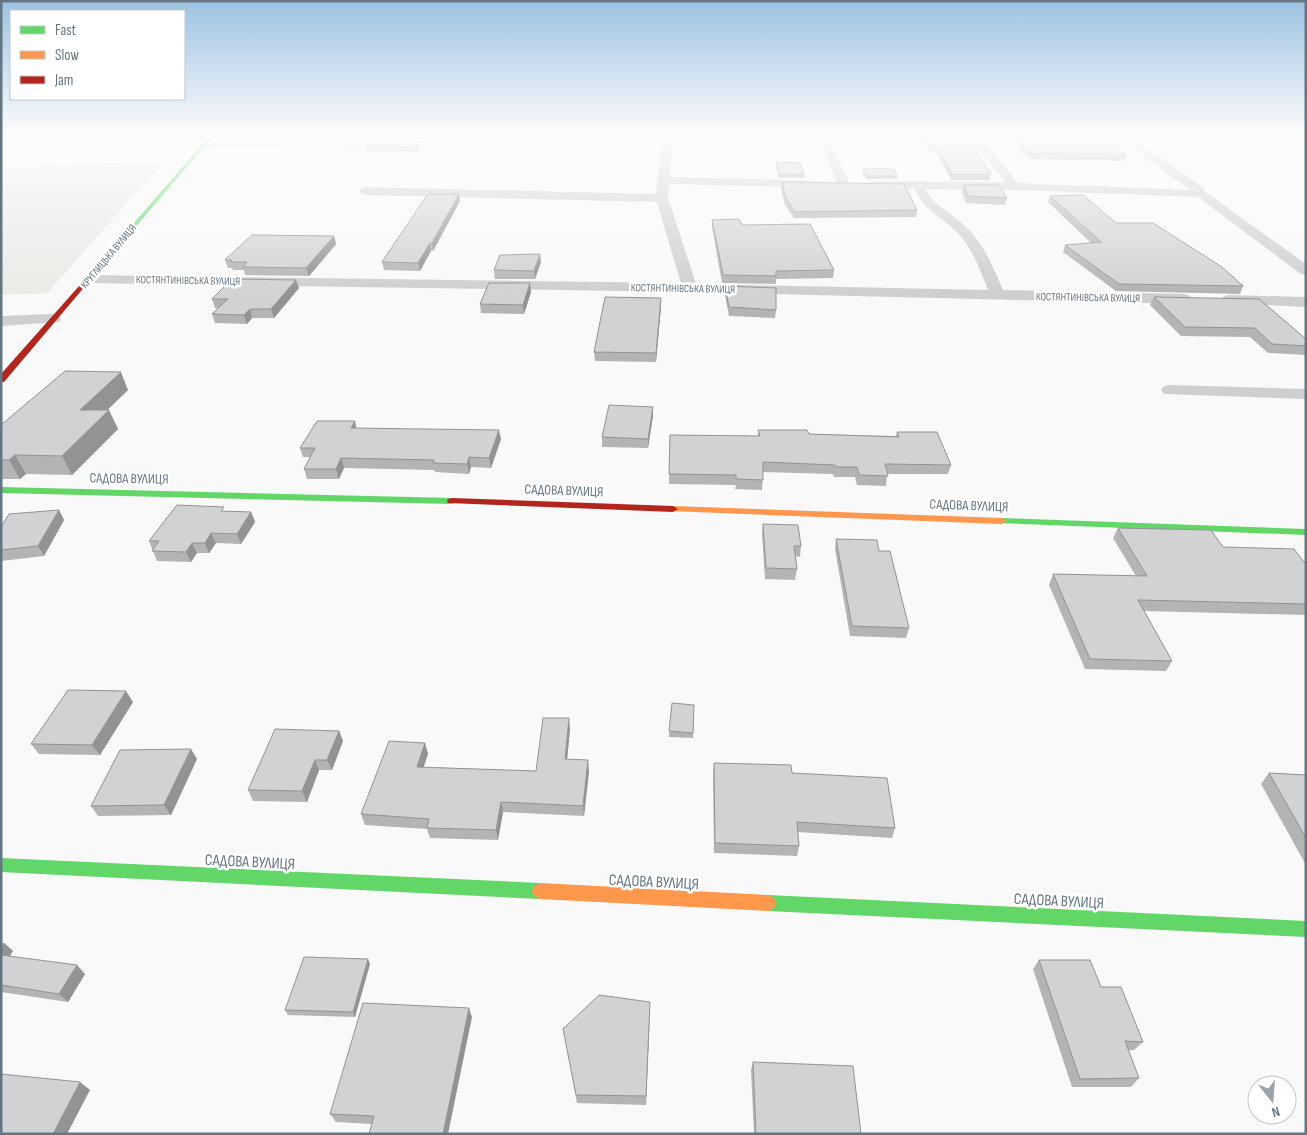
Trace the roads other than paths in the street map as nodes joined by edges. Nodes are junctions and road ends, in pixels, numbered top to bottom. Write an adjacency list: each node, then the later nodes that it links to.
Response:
1 (167, 186): 10 (street, КРУГЛИЦЬКА ВУЛИЦЯ)
2 (663, 186): 8 (street)
3 (918, 186): 4 (street); 12 (street)
4 (1015, 186): 7 (street)
5 (1193, 186): 7 (street)
6 (364, 192): 8 (street)
7 (1201, 194): 9 (street)
8 (662, 198): 11 (street)
9 (1306, 271)
10 (89, 279): 11 (street, КОСТЯНТИНІВСЬКА ВУЛИЦЯ); 16 (street, КРУГЛИЦЬКА ВУЛИЦЯ)
11 (690, 288): 12 (street, КОСТЯНТИНІВСЬКА ВУЛИЦЯ)
12 (997, 295): 13 (street, КОСТЯНТИНІВСЬКА ВУЛИЦЯ)
13 (1196, 299)
14 (1216, 300): 15 (street)
15 (1306, 302)
16 (53, 319): 17 (street); 18 (street, КРУГЛИЦЬКА ВУЛИЦЯ)
17 (1, 321)
18 (1, 380)
19 (1170, 390): 20 (street)
20 (1306, 394)
21 (1, 490): 22 (street, САДОВА ВУЛИЦЯ)
22 (1306, 532)
23 (1, 865): 24 (street, САДОВА ВУЛИЦЯ)
24 (1306, 929)

